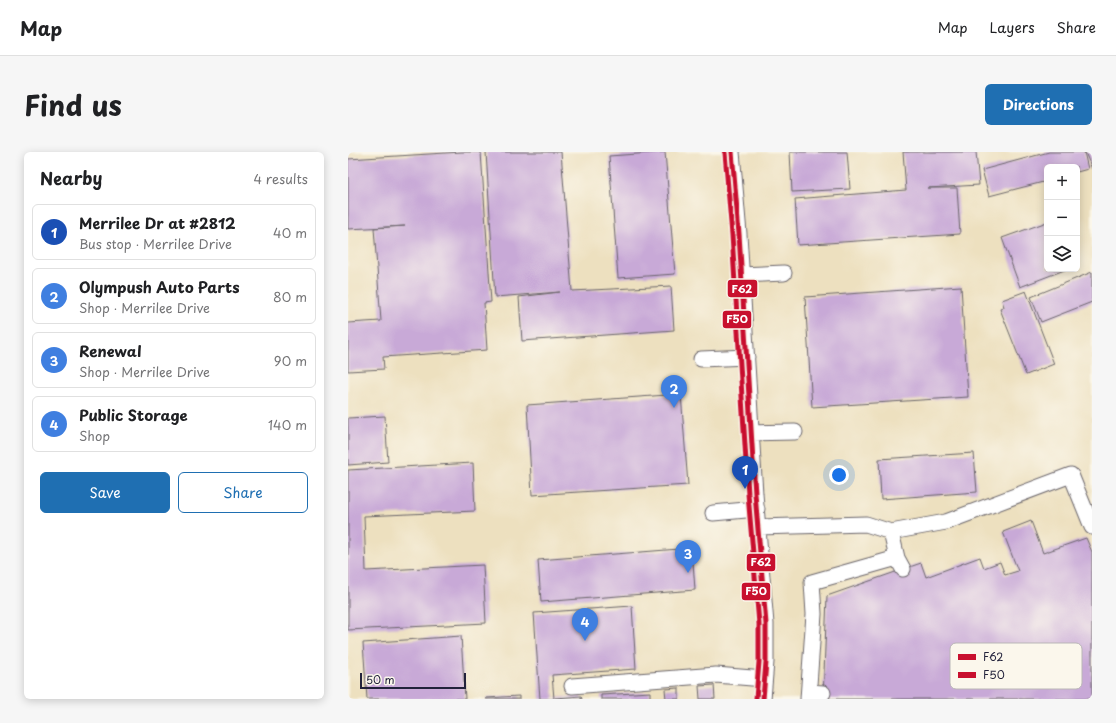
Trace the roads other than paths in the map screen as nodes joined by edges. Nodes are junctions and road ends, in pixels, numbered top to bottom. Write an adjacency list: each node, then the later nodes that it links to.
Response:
1 (732, 152): 3 (street)
2 (784, 273): 3 (street)
3 (741, 275): 4 (street)
4 (747, 357): 5 (street); 7 (street)
5 (701, 359)
6 (794, 432): 7 (street)
7 (751, 434): 8 (street)
8 (757, 510): 9 (street); 10 (street)
9 (713, 513)
10 (758, 527): 12 (street); 13 (street)
11 (1092, 528): 12 (street)
12 (891, 532): 15 (street)
13 (764, 679): 14 (street); 16 (street)
14 (572, 686)
15 (813, 695)
16 (763, 699)

